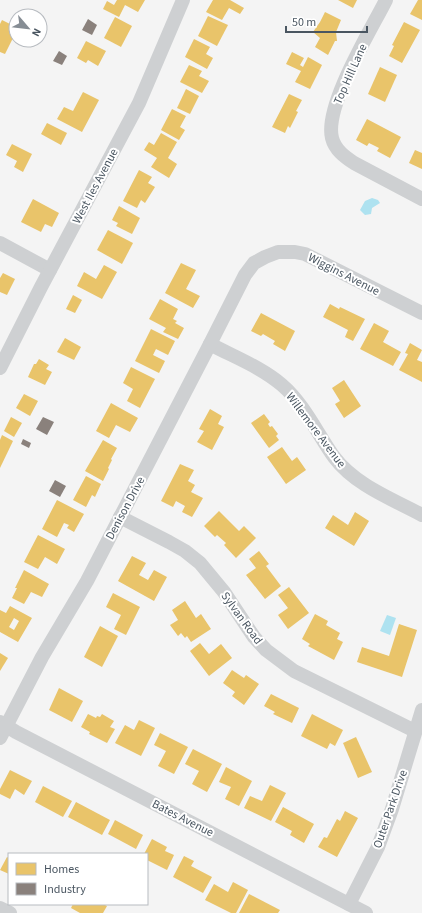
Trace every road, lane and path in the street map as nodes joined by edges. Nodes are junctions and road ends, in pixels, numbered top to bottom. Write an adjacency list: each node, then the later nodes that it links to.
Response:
1 (182, 0): 5 (street, West Iles Avenue)
2 (386, 0): 3 (street, Top Hill Lane)
3 (422, 199)
4 (0, 243): 5 (street)
5 (50, 270): 9 (street, West Iles Avenue)
6 (245, 275): 7 (street, Wiggins Avenue); 8 (street, Denison Drive)
7 (422, 313)
8 (210, 344): 10 (street, Willemore Avenue); 11 (street, Denison Drive)
9 (0, 368)
10 (422, 515)
11 (120, 517): 13 (street, Denison Drive); 14 (street, Sylvan Road)
12 (422, 710): 14 (street, Outer Park Drive)
13 (2, 729): 15 (street, Bates Avenue)
14 (415, 731): 15 (street, Outer Park Drive)
15 (349, 904): 18 (street, Bates Avenue)
16 (0, 908): 17 (street)
17 (10, 913)
18 (366, 913)

